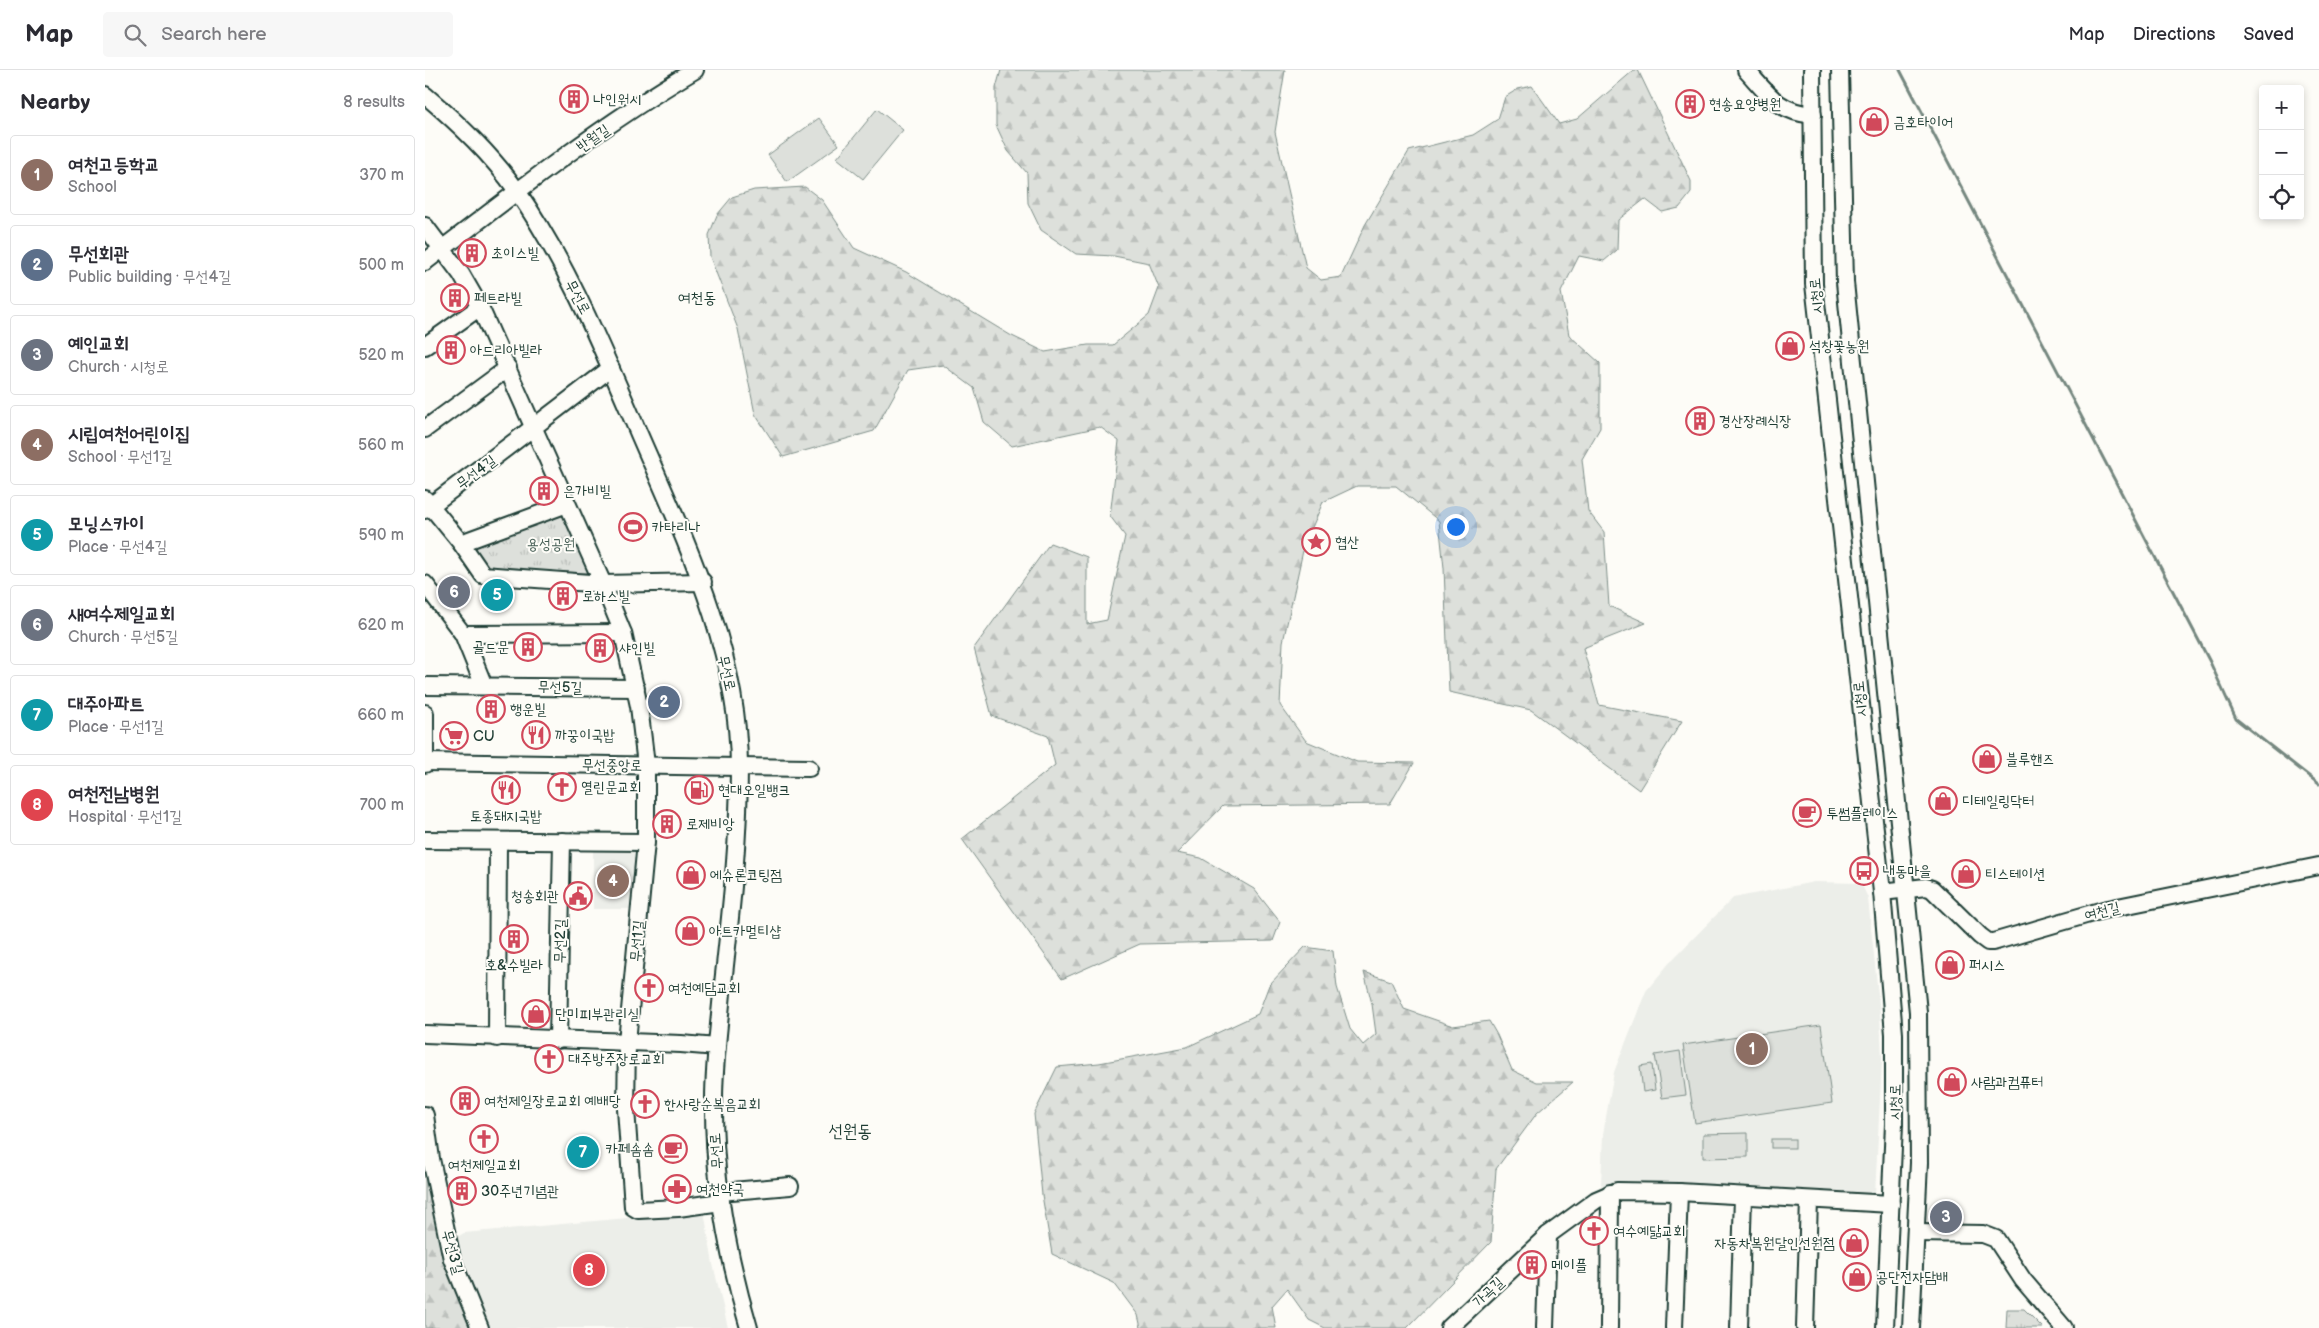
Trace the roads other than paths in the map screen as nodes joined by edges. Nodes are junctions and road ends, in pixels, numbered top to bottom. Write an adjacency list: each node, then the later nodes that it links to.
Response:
1 (695, 70): 7 (street, 반월길)
2 (1746, 70): 6 (street)
3 (1812, 70): 6 (street, 시청로)
4 (1840, 70): 38 (street, 시청로)
5 (425, 96): 7 (street, 무선로)
6 (1813, 115): 39 (street, 시청로)
7 (517, 191): 9 (street, 반월길); 14 (street, 무선로)
8 (425, 226): 9 (street)
9 (443, 248): 10 (street, 반월길); 11 (street)
10 (425, 262)
11 (480, 306): 12 (street); 13 (street)
12 (425, 346)
13 (508, 368): 15 (street); 16 (street)
14 (611, 368): 15 (street, 무선4길); 20 (street, 무선로)
15 (535, 427): 17 (street); 18 (street, 무선4길)
16 (425, 429)
17 (567, 504): 19 (street); 22 (street)
18 (427, 505): 19 (street, 무선4길)
19 (461, 543): 22 (street, 무선4길)
20 (703, 582): 22 (street, 무선4길); 31 (street, 무선로)
21 (425, 584): 24 (street)
22 (603, 584): 23 (street)
23 (623, 633): 24 (street); 27 (street)
24 (463, 634): 26 (street)
25 (425, 686): 26 (street, 무선5길)
26 (484, 686): 27 (street, 무선5길)
27 (636, 688): 30 (street)
28 (425, 713): 29 (street)
29 (425, 763): 30 (street, 무선중앙로)
30 (646, 765): 31 (street, 무선중앙로); 36 (street, 무선1길)
31 (739, 766): 32 (street, 무선중앙로); 44 (street, 무선로)
32 (809, 768)
33 (425, 840): 34 (street)
34 (498, 841): 35 (street); 41 (street)
35 (562, 841): 36 (street); 42 (street, 무선2길)
36 (646, 842): 43 (street, 무선1길)
37 (2319, 866): 38 (street, 여천길)
38 (1906, 889): 39 (street, 여천길); 53 (street, 시청로)
39 (1882, 892): 52 (street, 시청로)
40 (425, 1034): 41 (street)
41 (497, 1038): 42 (street)
42 (558, 1040): 43 (street)
43 (627, 1042): 44 (street); 50 (street, 무선1길)
44 (717, 1047): 50 (street, 무선로)
45 (425, 1114): 55 (street, 무선3길)
46 (790, 1186): 50 (street)
47 (1679, 1192): 48 (street, 가곡길); 49 (street, 가곡길); 60 (street)
48 (1610, 1193): 54 (street, 가곡길); 59 (street)
49 (1743, 1196): 51 (street, 가곡길); 61 (street)
50 (720, 1197): 56 (street, 무선로)
51 (1809, 1200): 52 (street, 가곡길); 62 (street)
52 (1891, 1204): 63 (street, 시청로)
53 (1916, 1233): 64 (street, 시청로); 65 (street)
54 (1549, 1235): 57 (street, 가곡길); 58 (street)
55 (480, 1328)
56 (749, 1328)
57 (1449, 1328)
58 (1545, 1328)
59 (1609, 1328)
60 (1674, 1328)
61 (1739, 1328)
62 (1805, 1328)
63 (1885, 1328)
64 (1911, 1328)
65 (2064, 1328)

